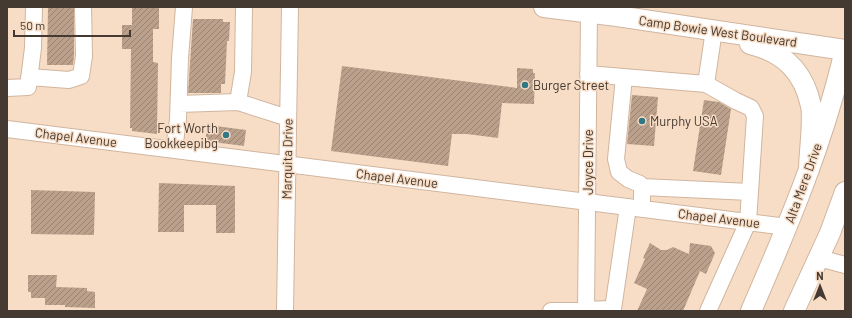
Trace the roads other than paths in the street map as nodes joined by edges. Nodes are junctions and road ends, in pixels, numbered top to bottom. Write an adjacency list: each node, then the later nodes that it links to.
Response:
1 (34, 7): 11 (street)
2 (184, 7): 16 (street)
3 (244, 7): 15 (street)
4 (290, 7): 17 (street, Marquita Drive)
5 (544, 7): 7 (main road)
6 (83, 8): 11 (street)
7 (589, 12): 8 (main road); 10 (street, Joyce Drive)
8 (713, 33): 9 (main road, Camp Bowie West Boulevard); 13 (street); 21 (main road)
9 (845, 50): 21 (main road, Alta Mere Drive)
10 (588, 74): 12 (street); 25 (street, Joyce Drive)
11 (30, 77): 14 (street)
12 (624, 77): 13 (street); 22 (street)
13 (706, 84): 23 (street)
14 (7, 88)
15 (238, 102): 16 (street); 17 (street)
16 (179, 104): 19 (street)
17 (288, 118): 20 (street, Marquita Drive)
18 (7, 129): 19 (street, Chapel Avenue)
19 (174, 150): 20 (street, Chapel Avenue)
20 (287, 164): 25 (street, Chapel Avenue); 32 (street, Marquita Drive)
21 (809, 170): 28 (main road, Alta Mere Drive)
22 (642, 187): 23 (street); 26 (street)
23 (750, 192): 27 (street)
24 (843, 199): 29 (main road)
25 (587, 202): 26 (street, Chapel Avenue); 31 (street, Joyce Drive)
26 (635, 208): 27 (street, Chapel Avenue); 31 (street)
27 (748, 222): 28 (street, Chapel Avenue); 34 (street)
28 (787, 227): 35 (main road, Alta Mere Drive)
29 (819, 258): 30 (street); 36 (main road)
30 (845, 265)
31 (586, 310): 33 (street)
32 (285, 311)
33 (551, 311)
34 (708, 311)
35 (751, 311)
36 (794, 311)

